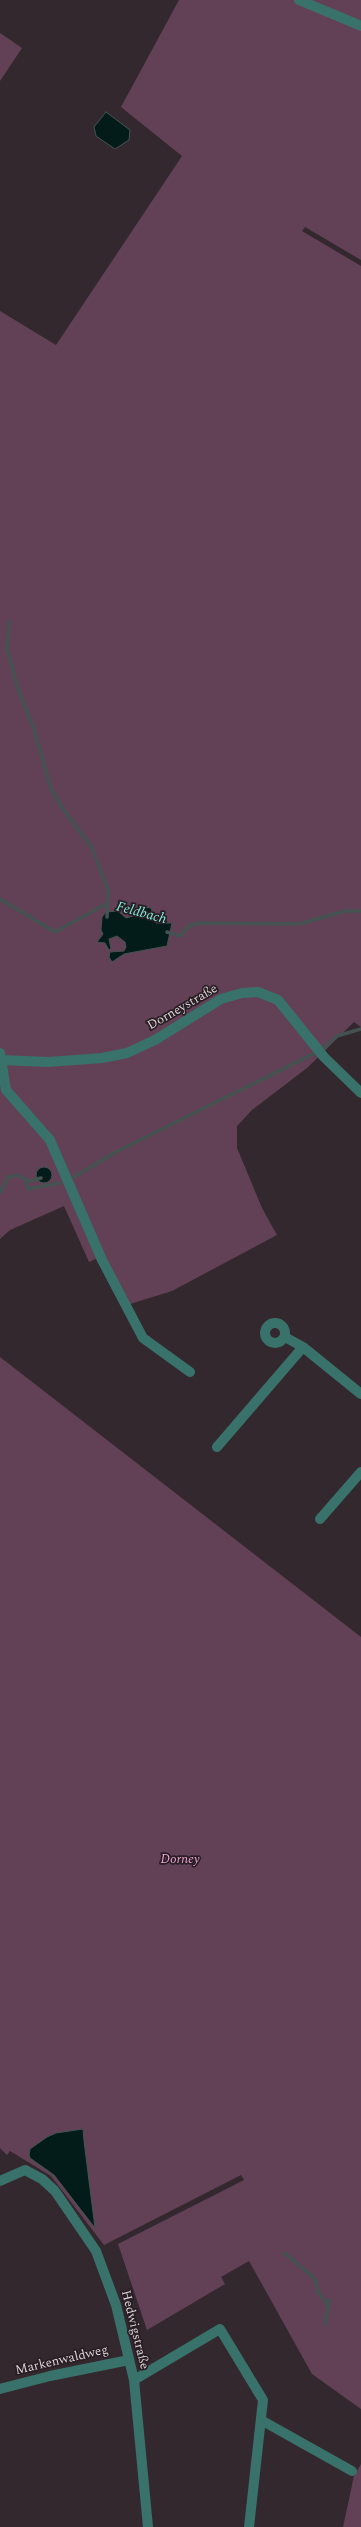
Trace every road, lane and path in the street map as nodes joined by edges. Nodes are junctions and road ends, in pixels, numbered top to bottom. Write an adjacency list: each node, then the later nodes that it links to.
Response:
1 (300, 0): 2 (street)
2 (361, 26)
3 (1, 1056): 4 (street, Dorneystraße); 7 (street, Dorneystraße)
4 (361, 1093)
5 (285, 1337): 6 (street)
6 (303, 1347): 8 (street); 9 (street)
7 (190, 1372)
8 (361, 1394)
9 (216, 1447)
10 (361, 1472): 11 (street)
11 (320, 1519)
12 (0, 2181): 13 (street, Hedwigstraße)
13 (130, 2360): 14 (street, Hedwigstraße); 15 (street, Markenwaldweg)
14 (134, 2380): 16 (street); 19 (street, Hedwigstraße)
15 (0, 2389)
16 (261, 2420): 17 (street); 18 (street)
17 (352, 2471)
18 (247, 2526)
19 (148, 2527)

